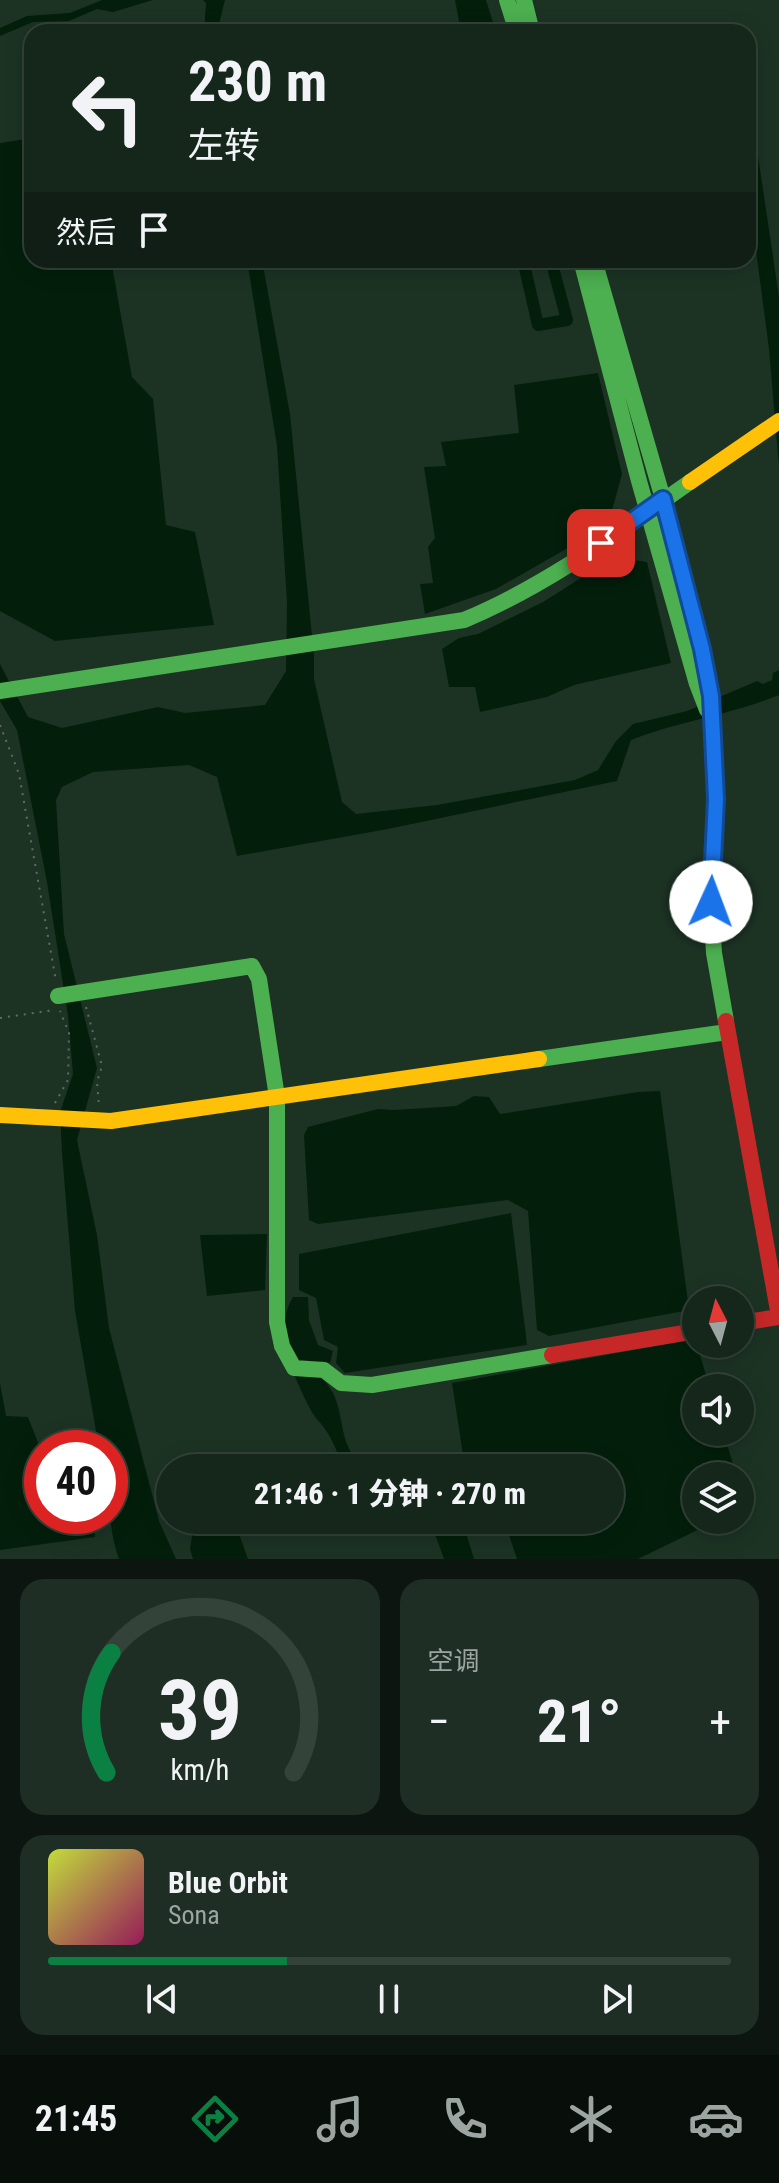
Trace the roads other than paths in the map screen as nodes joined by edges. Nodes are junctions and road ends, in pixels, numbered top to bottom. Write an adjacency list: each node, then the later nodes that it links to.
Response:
1 (507, 0): 3 (street)
2 (524, 0): 4 (street)
3 (514, 24)
4 (530, 24)
5 (583, 268): 9 (street)
6 (596, 268): 8 (street)
7 (779, 421): 8 (street)
8 (663, 499): 9 (street); 11 (street)
9 (647, 510): 10 (street); 11 (street)
10 (0, 691)
11 (712, 719): 13 (street)
12 (58, 996): 14 (street)
13 (727, 1032): 14 (street); 16 (street)
14 (277, 1097): 15 (street); 18 (street)
15 (0, 1115)
16 (779, 1316): 17 (street)
17 (754, 1320)
18 (682, 1333)

